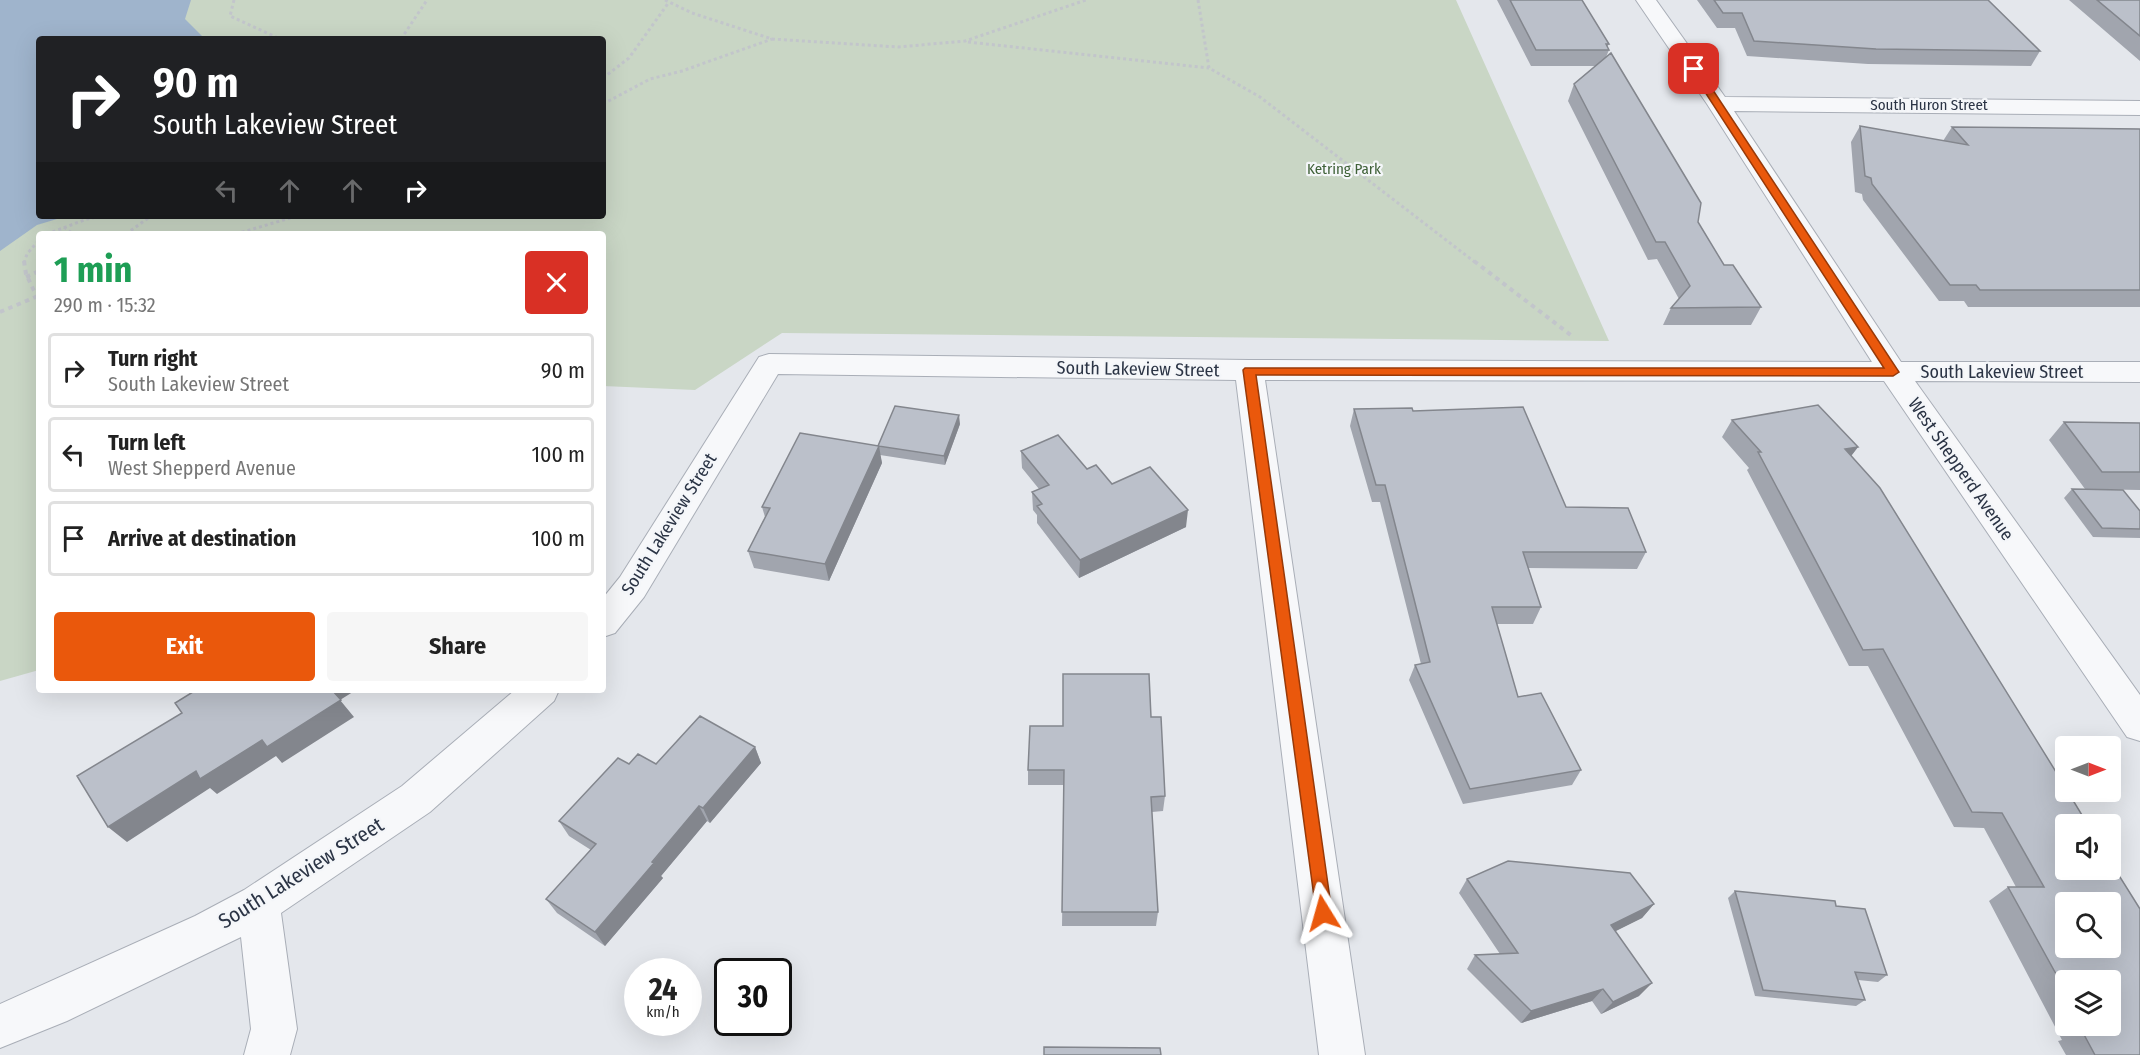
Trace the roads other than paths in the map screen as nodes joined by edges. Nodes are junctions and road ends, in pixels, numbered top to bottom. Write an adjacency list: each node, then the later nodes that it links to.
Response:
1 (1646, 0): 2 (street, West Shepperd Avenue)
2 (1719, 104): 3 (street, South Huron Street); 5 (street, West Shepperd Avenue)
3 (2140, 108)
4 (1249, 370): 5 (street, South Lakeview Street); 7 (street, South Lakeview Street); 13 (street)
5 (1893, 372): 6 (street, South Lakeview Street); 9 (street, West Shepperd Avenue)
6 (2140, 372)
7 (606, 619)
8 (538, 693): 10 (street, South Lakeview Street)
9 (2140, 725)
10 (259, 904): 11 (street, South Lakeview Street); 12 (street)
11 (0, 1026)
12 (267, 1055)
13 (1342, 1055)

